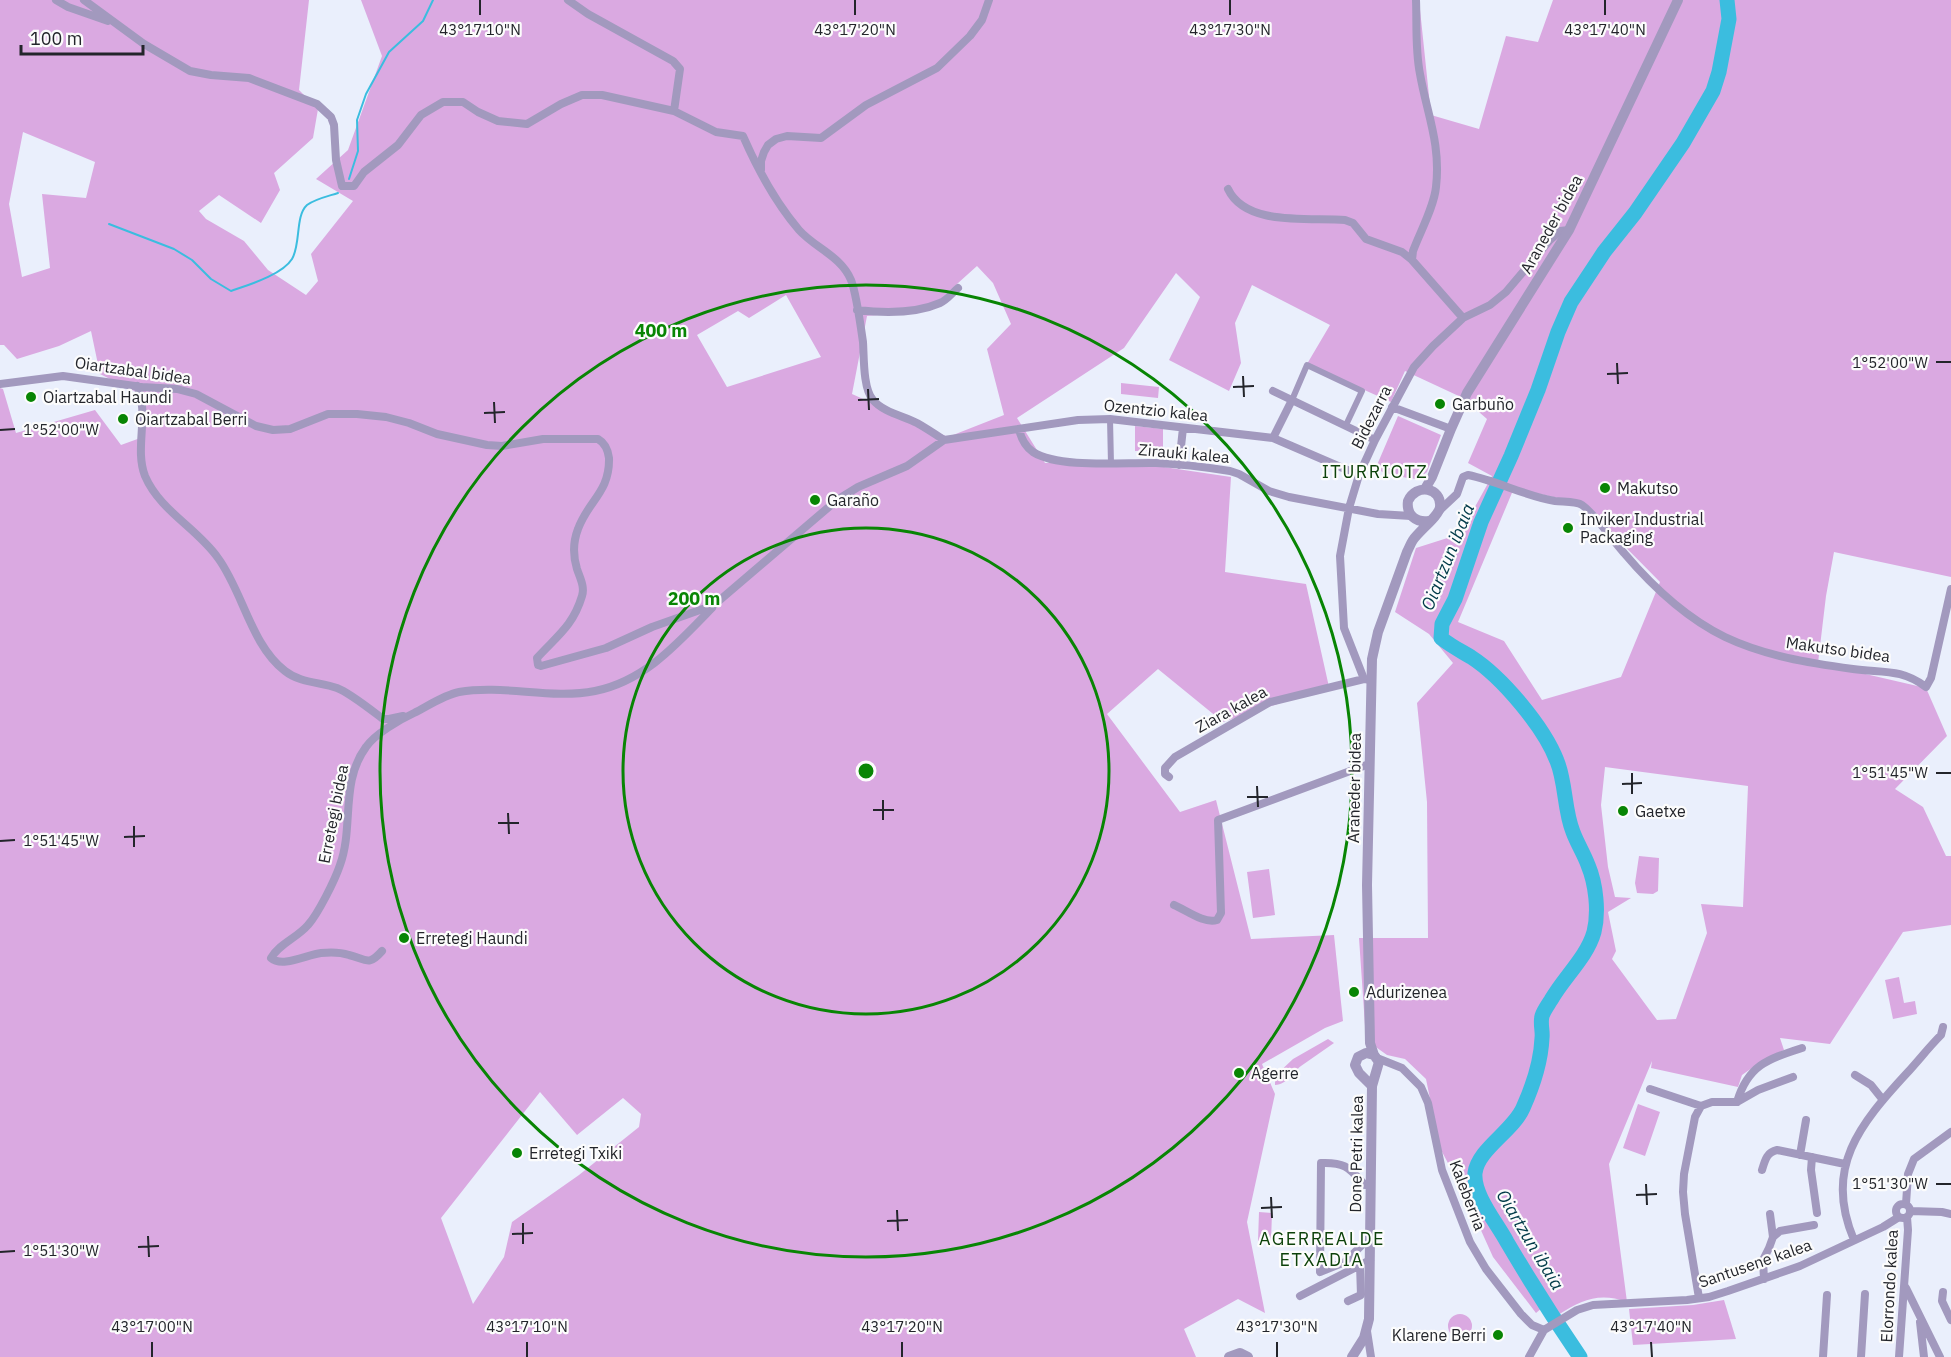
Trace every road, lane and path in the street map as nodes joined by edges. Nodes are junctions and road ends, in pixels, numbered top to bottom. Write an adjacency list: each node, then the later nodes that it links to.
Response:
1 (56, 0): 7 (street)
2 (84, 0): 7 (street)
3 (568, 0): 8 (street)
4 (990, 0): 9 (street)
5 (1416, 0): 12 (street)
6 (1678, 0): 11 (street, Araneder bidea)
7 (116, 23): 8 (street)
8 (674, 111): 9 (street)
9 (761, 170): 14 (street)
10 (1228, 189): 12 (street)
11 (1569, 230): 15 (street, Bidezarra); 25 (street, Araneder bidea)
12 (1412, 260): 15 (street)
13 (958, 288): 14 (street)
14 (857, 310): 27 (street)
15 (1463, 318): 20 (street, Bidezarra)
16 (0, 384): 17 (street, Oiartzabal bidea)
17 (137, 386): 44 (street, Oiartzabal bidea); 47 (street)
18 (1273, 391): 19 (street)
19 (1292, 400): 22 (street); 22 (street); 26 (street)
20 (1392, 407): 25 (street); 28 (street, Bidezarra)
21 (1110, 419): 23 (street, Ozentzio kalea); 24 (street, Ozentzio kalea); 30 (street)
22 (1346, 426): 28 (street)
23 (1183, 428): 26 (street, Ozentzio kalea); 31 (street)
24 (1019, 429): 27 (street, Ozentzio kalea); 30 (street, Zirauki kalea)
25 (1450, 429): 29 (street, Araneder bidea)
26 (1273, 438): 32 (street, Ozentzio kalea)
27 (944, 440): 44 (street, Oiartzabal bidea)
28 (1375, 440): 32 (street, Bidezarra)
29 (1440, 457): 33 (street, Araneder bidea); 34 (street, Araneder bidea)
30 (1111, 464): 31 (street, Zirauki kalea)
31 (1179, 465): 37 (street, Zirauki kalea)
32 (1359, 475): 37 (street, Bidezarra)
33 (1425, 489): 34 (street); 36 (street)
34 (1437, 496): 35 (street); 38 (street)
35 (1452, 499): 38 (street); 45 (street, Makutso bidea)
36 (1408, 501): 39 (street); 40 (street)
37 (1349, 508): 39 (street, Zirauki kalea); 46 (street, Bidezarra)
38 (1439, 511): 41 (street)
39 (1390, 515): 40 (street, Zirauki kalea)
40 (1412, 517): 41 (street); 42 (street, Araneder bidea)
41 (1430, 521): 42 (street, Araneder bidea)
42 (1413, 540): 46 (street, Araneder bidea)
43 (1951, 589): 45 (street)
44 (714, 605): 47 (street, Erretegi bidea)
45 (1947, 627)
46 (1367, 680): 48 (street, Araneder bidea); 49 (street, Ziara kalea)
47 (412, 714): 51 (street, Erretegi bidea)
48 (1369, 764): 50 (street); 54 (street, Araneder bidea)
49 (1169, 777)
50 (1174, 905)
51 (382, 951)
52 (1943, 1027): 60 (street)
53 (1802, 1048): 61 (street)
54 (1376, 1059): 56 (street); 56 (street); 58 (street, Done Petri kalea); 89 (street, Kaleberria)
55 (1855, 1075): 60 (street)
56 (1363, 1076): 58 (street, Done Petri kalea)
57 (1793, 1077): 61 (street)
58 (1372, 1086): 69 (street, Done Petri kalea)
59 (1650, 1089): 62 (street)
60 (1883, 1100): 67 (street)
61 (1737, 1102): 62 (street)
62 (1701, 1106): 85 (street)
63 (1806, 1120): 65 (street)
64 (1951, 1132): 70 (street, Elorrondo kalea)
65 (1800, 1155): 66 (street); 68 (street)
66 (1812, 1157): 67 (street); 71 (street)
67 (1845, 1164): 76 (street)
68 (1762, 1170)
69 (1371, 1185): 77 (street, Done Petri kalea); 77 (street)
70 (1906, 1212): 73 (street); 76 (street, Santusene kalea); 80 (street, Elorrondo kalea)
71 (1817, 1213)
72 (1770, 1214): 75 (street)
73 (1951, 1214)
74 (1814, 1225): 75 (street)
75 (1773, 1237): 79 (street)
76 (1854, 1240): 79 (street, Santusene kalea)
77 (1370, 1242): 78 (street, Done Petri kalea)
78 (1365, 1263): 84 (street); 86 (street); 90 (street, Done Petri kalea)
79 (1764, 1279): 85 (street, Santusene kalea)
80 (1905, 1286): 87 (street); 98 (street, Elorrondo kalea)
81 (1943, 1292): 88 (street)
82 (1865, 1294): 97 (street)
83 (1827, 1295): 96 (street)
84 (1300, 1296)
85 (1699, 1298): 89 (street, Santusene kalea)
86 (1348, 1301)
87 (1920, 1316): 99 (street); 100 (street)
88 (1951, 1320)
89 (1544, 1329): 95 (street)
90 (1367, 1330): 93 (street, Done Petri kalea); 94 (street, Done Petri kalea)
91 (1229, 1357): 92 (street)
92 (1248, 1357)
93 (1352, 1357)
94 (1371, 1357)
95 (1528, 1357)
96 (1823, 1357)
97 (1861, 1357)
98 (1899, 1357)
99 (1924, 1357)
100 (1940, 1357)

